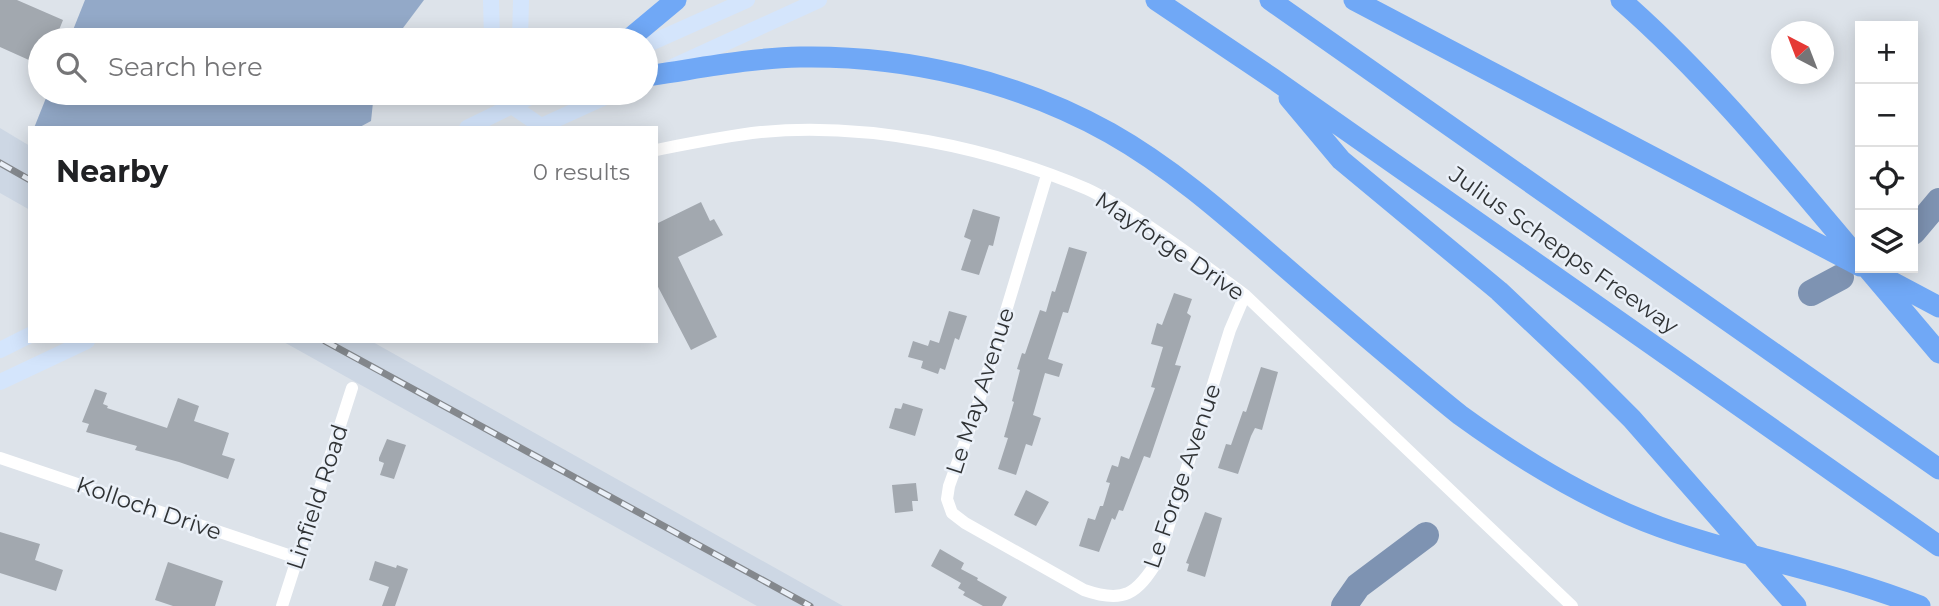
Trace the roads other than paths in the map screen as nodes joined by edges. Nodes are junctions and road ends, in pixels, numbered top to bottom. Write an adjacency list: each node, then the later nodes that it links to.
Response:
1 (521, 0): 11 (main road)
2 (676, 0): 12 (highway)
3 (747, 0): 13 (main road)
4 (819, 0): 14 (main road)
5 (1156, 0): 16 (highway, Julius Schepps Freeway)
6 (1270, 0): 40 (highway, Julius Schepps Freeway)
7 (1354, 0): 28 (highway)
8 (1621, 0): 27 (highway)
9 (488, 1): 10 (main road)
10 (491, 28)
11 (520, 28)
12 (642, 28)
13 (658, 40)
14 (658, 73)
15 (658, 76): 47 (highway)
16 (1272, 78): 41 (highway, Julius Schepps Freeway); 46 (highway)
17 (500, 105): 21 (main road)
18 (516, 105): 22 (main road)
19 (539, 105): 23 (main road)
20 (588, 105): 24 (main road)
21 (470, 126)
22 (539, 126)
23 (540, 126)
24 (542, 126)
25 (658, 150): 26 (street, Mayforge Drive)
26 (1047, 175): 31 (street, Mayforge Drive); 43 (street, Le May Avenue)
27 (1855, 254)
28 (1855, 262)
29 (1869, 273): 36 (highway)
30 (1875, 273): 32 (highway)
31 (1245, 296): 43 (street, Le Forge Avenue); 45 (street, Mayforge Drive)
32 (1939, 307)
33 (28, 336): 35 (main road)
34 (83, 343): 37 (main road)
35 (0, 350)
36 (1939, 353)
37 (0, 382)
38 (352, 388): 42 (street, Linfield Road)
39 (0, 458): 42 (street, Kolloch Drive)
40 (1939, 469)
41 (1939, 546)
42 (297, 558): 44 (street, Linfield Road)
43 (1036, 564)
44 (282, 606)
45 (1572, 606)
46 (1796, 606)
47 (1920, 606)

